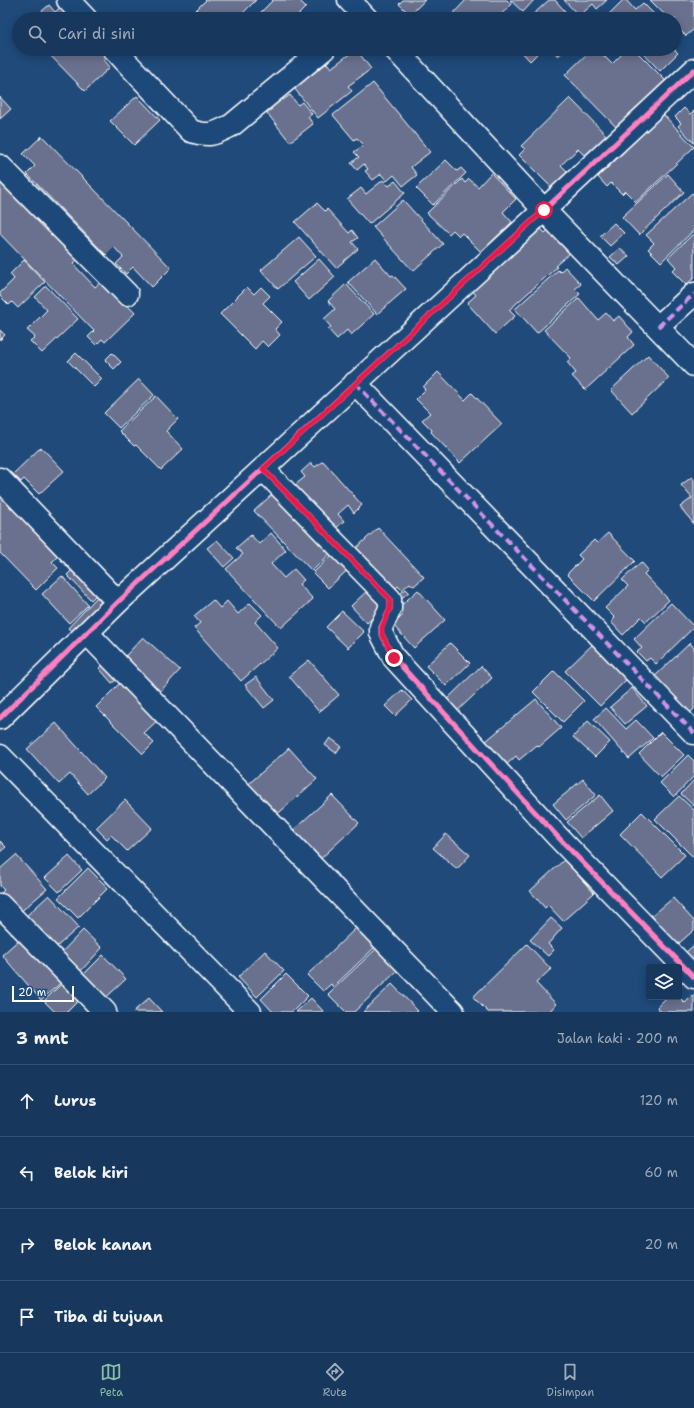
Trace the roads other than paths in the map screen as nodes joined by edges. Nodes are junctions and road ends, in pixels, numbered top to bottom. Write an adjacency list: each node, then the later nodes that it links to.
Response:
1 (68, 0): 3 (street)
2 (349, 0): 4 (street)
3 (79, 12)
4 (359, 12)
5 (121, 56): 6 (street)
6 (316, 56)
7 (401, 56): 10 (street)
8 (694, 70): 10 (street)
9 (0, 166): 11 (street)
10 (544, 210): 13 (street); 15 (street)
11 (127, 294)
12 (694, 294): 13 (street)
13 (658, 327): 14 (street)
14 (694, 365)
15 (355, 384): 16 (street); 21 (street)
16 (263, 469): 18 (street); 24 (street)
17 (0, 479): 18 (street)
18 (118, 602): 19 (street)
19 (87, 633): 20 (street); 27 (street)
20 (0, 718)
21 (694, 733)
22 (0, 756): 26 (street)
23 (0, 905): 25 (street)
24 (694, 977)
25 (105, 1012)
26 (250, 1012)
27 (453, 1012)

